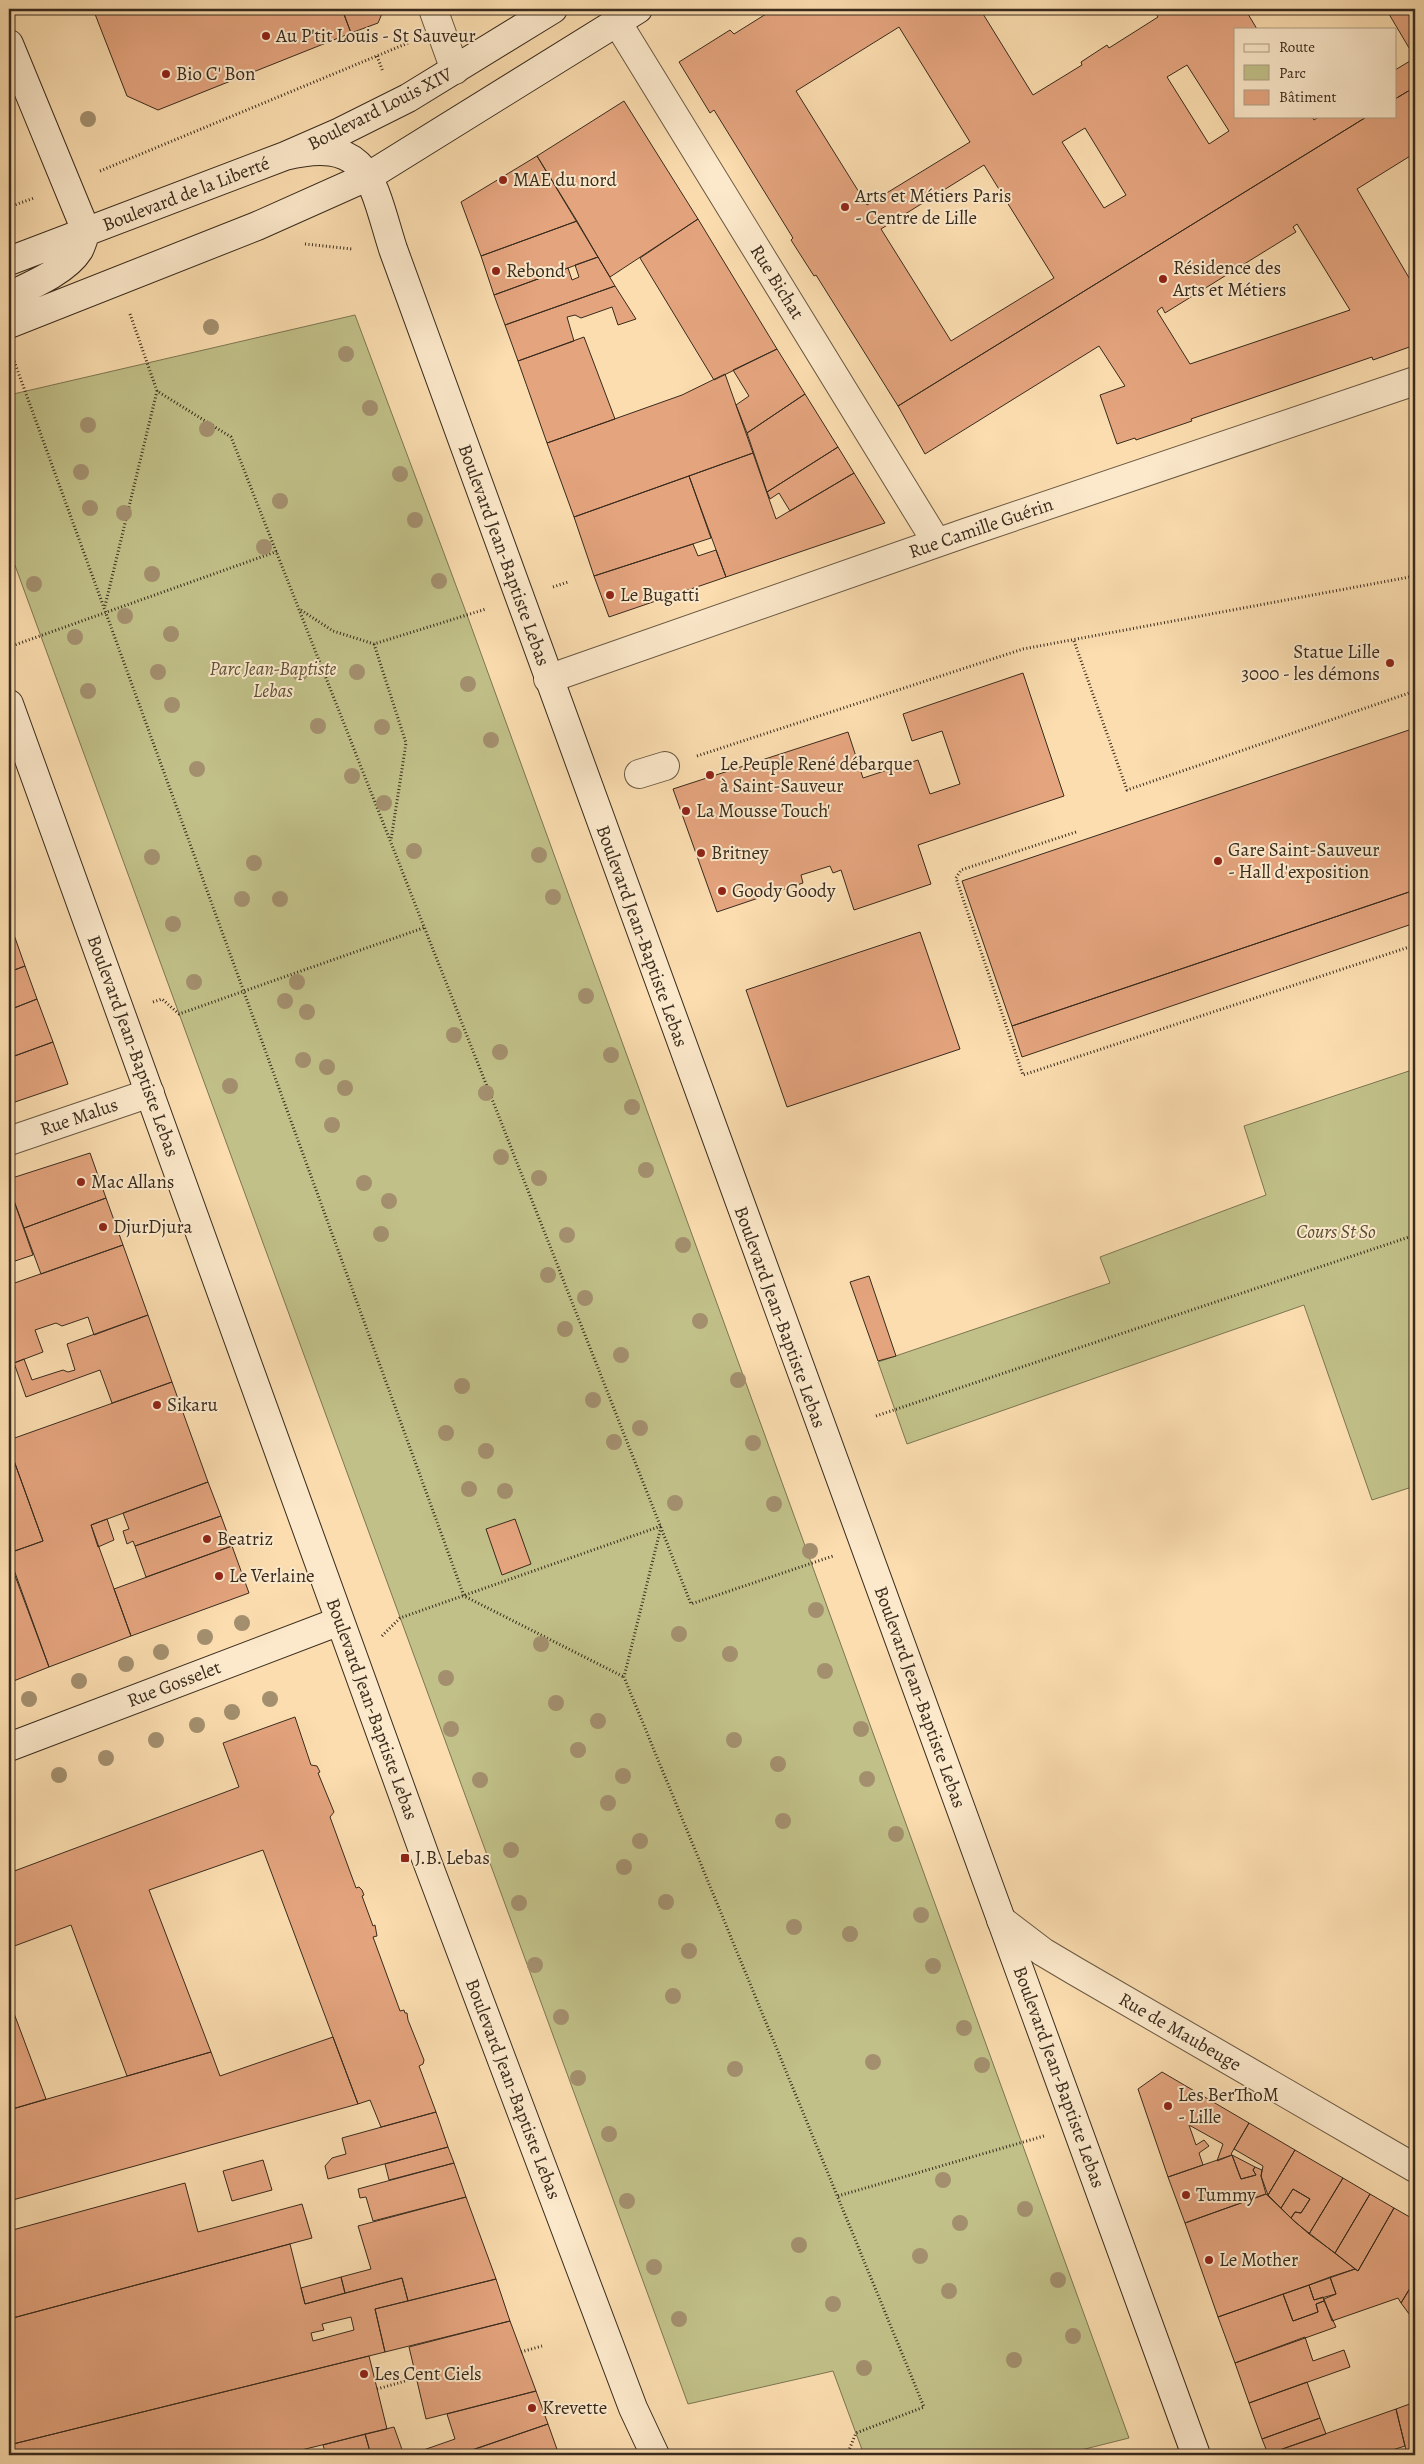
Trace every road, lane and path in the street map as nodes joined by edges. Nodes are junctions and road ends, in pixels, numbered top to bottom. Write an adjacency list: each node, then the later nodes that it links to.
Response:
1 (553, 9): 5 (main road, Boulevard Louis XIV)
2 (628, 15): 8 (main road); 17 (main road, Rue Bichat)
3 (438, 20): 5 (main road); 6 (path)
4 (9, 44): 9 (main road)
5 (455, 70): 7 (main road, Boulevard Louis XIV)
6 (152, 150)
7 (285, 156): 8 (main road, Boulevard Louis XIV); 9 (main road, Boulevard de la Liberté)
8 (369, 176): 13 (main road); 20 (main road, Boulevard Jean-Baptiste Lebas)
9 (86, 231): 10 (main road, Boulevard de la Liberté); 11 (main road, Boulevard de la Liberté)
10 (9, 260)
11 (9, 296)
12 (130, 313): 16 (path)
13 (9, 324)
14 (13, 357): 21 (path)
15 (1415, 381): 17 (main road, Rue Camille Guérin)
16 (158, 391): 18 (path); 21 (path)
17 (937, 542): 27 (main road, Rue Camille Guérin)
18 (278, 551): 22 (path); 23 (path)
19 (1415, 576): 24 (path)
20 (519, 598): 25 (path); 27 (main road, Boulevard Jean-Baptiste Lebas)
21 (105, 606): 23 (path)
22 (300, 609): 25 (path); 33 (path)
23 (107, 613): 26 (path); 36 (path)
24 (1074, 641): 28 (path); 30 (path)
25 (374, 644): 33 (path)
26 (9, 647)
27 (548, 679): 49 (main road, Boulevard Jean-Baptiste Lebas)
28 (1415, 691)
29 (9, 704): 38 (main road, Boulevard Jean-Baptiste Lebas)
30 (665, 766): 31 (main road)
31 (639, 774)
32 (1076, 832): 35 (path)
33 (391, 841): 34 (path)
34 (426, 927): 36 (path); 42 (path)
35 (1415, 945)
36 (244, 991): 37 (path); 44 (path)
37 (150, 1003)
38 (150, 1093): 39 (main road, Rue Malus); 45 (main road, Boulevard Jean-Baptiste Lebas)
39 (9, 1141)
40 (1415, 1235): 41 (path)
41 (876, 1416)
42 (661, 1526): 43 (path); 44 (path); 47 (path)
43 (840, 1553)
44 (464, 1596): 46 (path); 47 (path)
45 (340, 1621): 46 (main road, Boulevard Jean-Baptiste Lebas); 48 (main road, Rue Gosselet)
46 (357, 1665): 57 (main road, Boulevard Jean-Baptiste Lebas)
47 (624, 1678): 52 (path)
48 (9, 1747)
49 (1001, 1920): 51 (main road, Rue de Maubeuge); 59 (main road, Boulevard Jean-Baptiste Lebas)
50 (1050, 2133): 52 (path)
51 (1415, 2168)
52 (838, 2196): 58 (path)
53 (542, 2346): 54 (path)
54 (521, 2352)
55 (416, 2378): 56 (path)
56 (377, 2389)
57 (655, 2455)
58 (847, 2455)
59 (1196, 2455)

